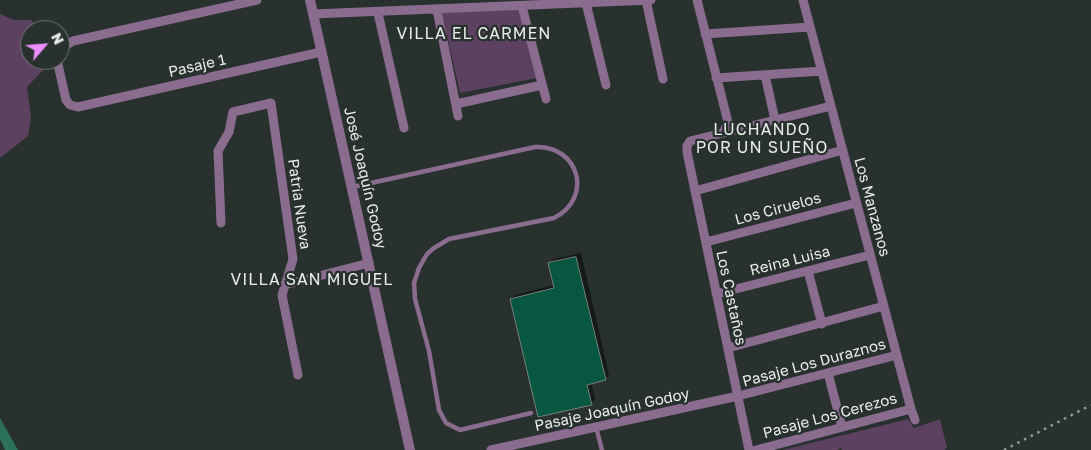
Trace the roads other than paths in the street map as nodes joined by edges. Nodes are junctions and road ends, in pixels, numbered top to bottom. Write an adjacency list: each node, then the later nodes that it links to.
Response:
1 (257, 0): 15 (street)
2 (310, 0): 12 (street, José Joaquín Godoy)
3 (646, 0): 4 (street); 7 (street); 21 (street)
4 (651, 0)
5 (697, 0): 14 (street)
6 (803, 0): 13 (street, Los Manzanos)
7 (586, 3): 9 (street); 23 (street)
8 (485, 4): 9 (street); 10 (street)
9 (522, 6): 22 (street)
10 (436, 10): 11 (street); 25 (street)
11 (378, 13): 12 (street); 29 (street)
12 (313, 14): 16 (street, José Joaquín Godoy)
13 (810, 27): 14 (street); 18 (street, Los Manzanos)
14 (705, 34): 20 (street)
15 (70, 43)
16 (321, 52): 17 (street, Pasaje 1); 32 (street, José Joaquín Godoy)
17 (59, 70)
18 (822, 71): 19 (street); 26 (street, Los Manzanos)
19 (765, 75): 20 (street); 28 (street)
20 (716, 78): 30 (street)
21 (663, 79)
22 (542, 85): 24 (street); 25 (street)
23 (606, 85)
24 (546, 99)
25 (456, 104): 27 (street)
26 (831, 106): 28 (street); 31 (street, Los Manzanos)
27 (458, 116)
28 (775, 120): 30 (street)
29 (404, 128)
30 (723, 133): 33 (street, Los Castaños)
31 (843, 150): 33 (street); 34 (street, Los Manzanos)
32 (352, 187): 38 (street, José Joaquín Godoy); 50 (lane)
33 (695, 191): 36 (street, Los Castaños)
34 (856, 203): 36 (street, Los Ciruelos); 37 (street, Los Manzanos)
35 (221, 224): 40 (street, Patria Nueva)
36 (706, 242): 41 (street, Los Castaños)
37 (870, 256): 39 (street, Reina Luisa); 42 (street, Los Manzanos)
38 (368, 263): 40 (street); 54 (street, José Joaquín Godoy)
39 (808, 271): 41 (street, Reina Luisa); 43 (street)
40 (284, 285): 47 (street, Patria Nueva)
41 (716, 294): 44 (street, Los Castaños)
42 (884, 306): 43 (street); 45 (street, Los Manzanos)
43 (822, 324): 44 (street)
44 (728, 348): 48 (street, Los Castaños)
45 (897, 355): 46 (street, Pasaje Los Duraznos); 49 (street, Los Manzanos)
46 (828, 373): 48 (street, Pasaje Los Duraznos); 53 (street)
47 (298, 375)
48 (738, 396): 52 (street, Pasaje Joaquín Godoy); 57 (street, Los Castaños)
49 (911, 408): 51 (street, Los Manzanos); 53 (street, Pasaje Los Cerezos)
50 (531, 414)
51 (915, 420)
52 (596, 427): 55 (street, Pasaje Joaquín Godoy); 56 (lane)
53 (842, 427): 58 (street, Pasaje Los Cerezos)
54 (410, 450)
55 (491, 450)
56 (602, 450)
57 (749, 450)
58 (756, 450)

